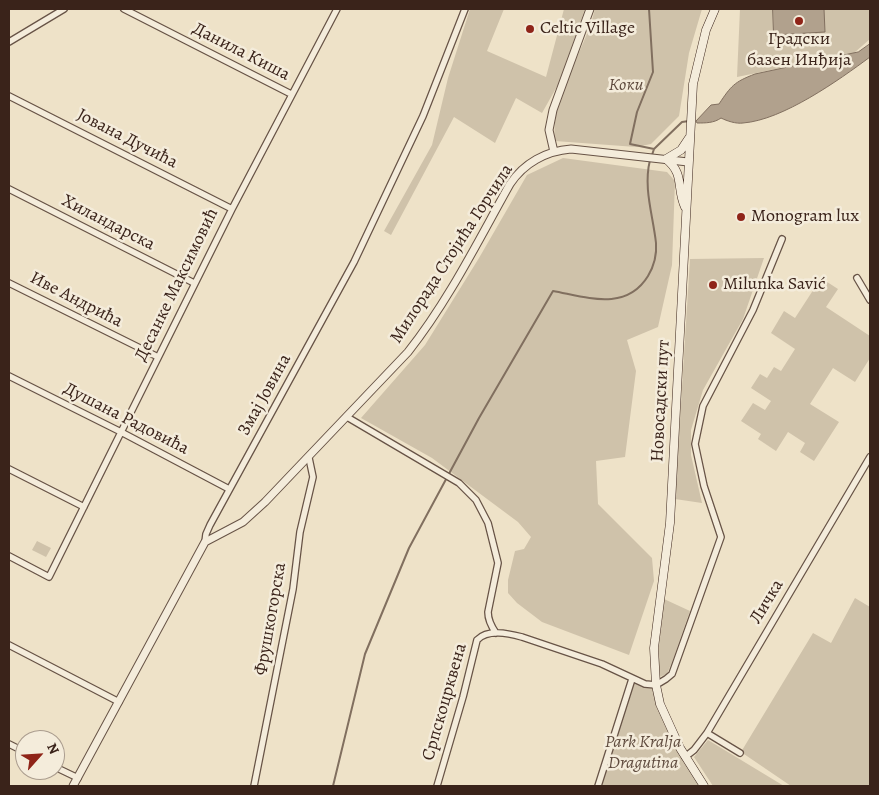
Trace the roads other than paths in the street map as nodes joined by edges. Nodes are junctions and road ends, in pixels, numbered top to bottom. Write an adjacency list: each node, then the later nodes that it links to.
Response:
1 (64, 9): 7 (street)
2 (124, 9): 8 (street, Данила Киша)
3 (337, 9): 8 (street, Десанке Максимовић)
4 (465, 9): 29 (street, Змај Јовина)
5 (590, 9): 11 (street)
6 (715, 9): 10 (main road, Новосадски пут)
7 (9, 42)
8 (291, 94): 15 (street, Десанке Максимовић)
9 (9, 96): 15 (street, Јована Дучића)
10 (689, 138): 12 (main road); 13 (main road, Новосадски пут)
11 (554, 152): 12 (street); 24 (street, Милорада Стојића Горчила)
12 (666, 159): 13 (street); 16 (main road)
13 (688, 162): 16 (main road, Новосадски пут)
14 (9, 189): 20 (street, Хиландарска)
15 (232, 208): 20 (street, Десанке Максимовић)
16 (686, 208): 36 (main road, Новосадски пут)
17 (782, 239): 36 (street)
18 (857, 278): 21 (street)
19 (9, 283): 22 (street, Иве Андрића)
20 (194, 284): 22 (street, Десанке Максимовић)
21 (870, 300)
22 (158, 357): 25 (street, Десанке Максимовић)
23 (9, 376): 25 (street, Душана Радовића)
24 (347, 417): 27 (street, Милорада Стојића Горчила); 33 (street)
25 (121, 432): 29 (street, Душана Радовића); 30 (street, Десанке Максимовић)
26 (870, 457): 38 (street, Личка)
27 (309, 458): 31 (street, Милорада Стојића Горчила); 44 (street, Фрушкогорска)
28 (9, 469): 30 (street)
29 (229, 489): 31 (street, Змај Јовина)
30 (84, 507): 32 (street, Десанке Максимовић)
31 (206, 542): 37 (street, Змај Јовина)
32 (9, 556)
33 (496, 633): 35 (street); 45 (street, Српскоцрквена)
34 (9, 645): 37 (street)
35 (632, 679): 36 (street); 46 (street)
36 (656, 685): 40 (main road, Новосадски пут)
37 (119, 702): 42 (street, Змај Јовина)
38 (707, 733): 39 (street); 40 (street, Личка)
39 (740, 754)
40 (685, 757): 47 (main road, Новосадски пут)
41 (65, 772): 42 (street)
42 (78, 778): 43 (street, Змај Јовина)
43 (73, 786)
44 (254, 786)
45 (437, 786)
46 (598, 786)
47 (704, 786)

